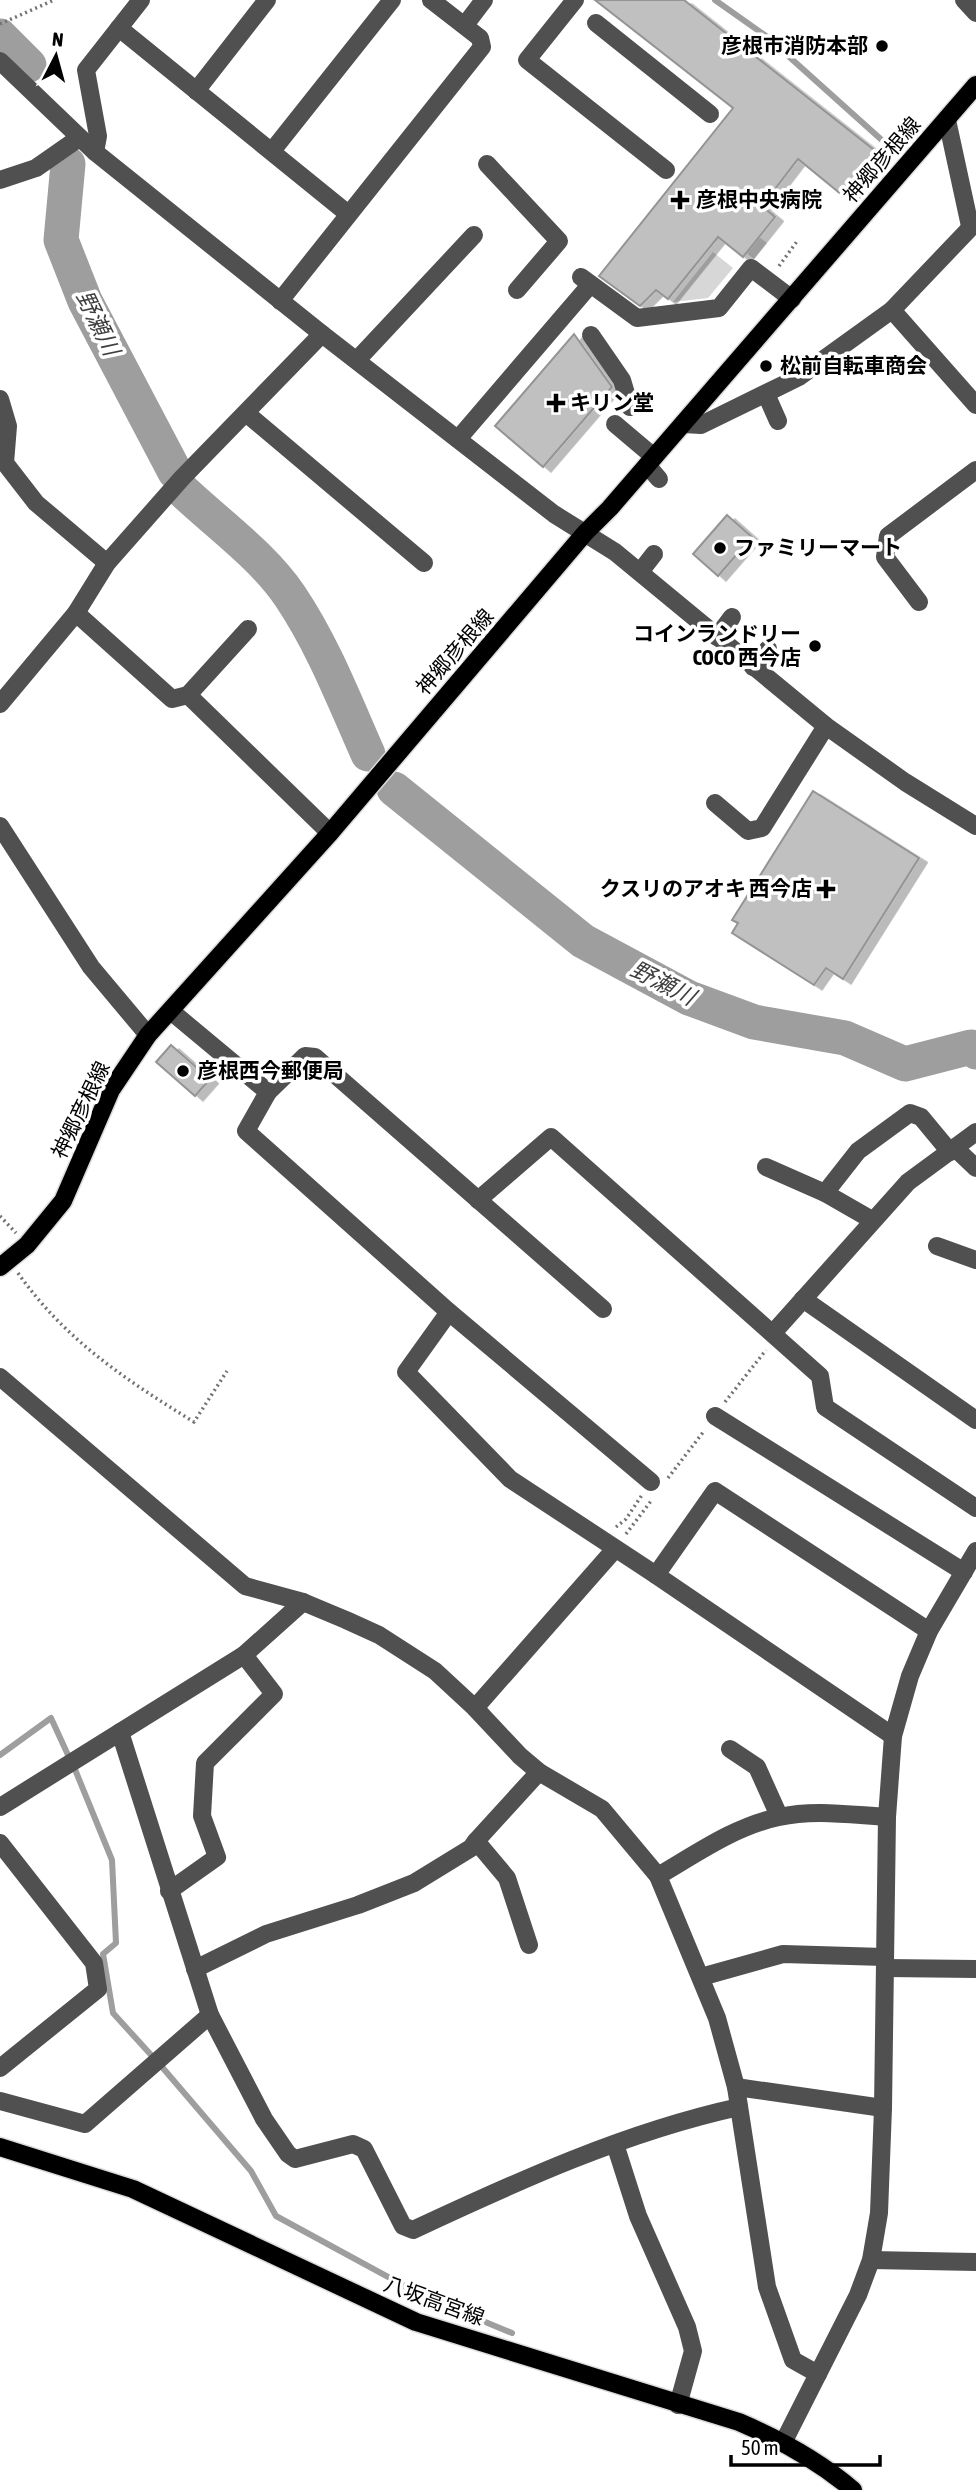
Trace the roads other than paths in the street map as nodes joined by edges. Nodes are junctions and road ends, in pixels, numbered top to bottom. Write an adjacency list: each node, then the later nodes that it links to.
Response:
1 (141, 0): 11 (street)
2 (267, 0): 14 (street)
3 (392, 0): 19 (street)
4 (431, 0): 10 (street)
5 (484, 0): 10 (street)
6 (575, 0): 21 (street)
7 (964, 0): 8 (street)
8 (976, 13)
9 (596, 23): 15 (street)
10 (465, 25): 23 (street)
11 (119, 28): 14 (street); 18 (street)
12 (0, 61): 17 (street)
13 (976, 85): 16 (main road, 神郷彦根線)
14 (196, 91): 19 (street)
15 (710, 114)
16 (947, 120): 24 (street); 27 (main road, 神郷彦根線)
17 (79, 138): 18 (street); 22 (street)
18 (95, 152): 28 (street)
19 (272, 152): 23 (street)
20 (487, 164): 26 (street)
21 (666, 170)
22 (0, 180)
23 (347, 213): 28 (street)
24 (973, 224): 29 (street)
25 (474, 235): 32 (street)
26 (517, 290)
27 (792, 299): 40 (main road, 神郷彦根線); 41 (street)
28 (280, 301): 30 (street)
29 (892, 310): 33 (street); 35 (street)
30 (322, 334): 32 (street); 37 (street)
31 (591, 335): 36 (street)
32 (357, 360): 41 (street)
33 (766, 394): 38 (street); 40 (street)
34 (0, 399): 47 (street)
35 (976, 405)
36 (630, 407)
37 (246, 413): 47 (street); 48 (street)
38 (778, 421)
39 (615, 424): 42 (street)
40 (682, 424): 42 (main road, 神郷彦根線)
41 (458, 439): 45 (street)
42 (651, 461): 44 (street); 45 (main road, 神郷彦根線)
43 (976, 470): 50 (street)
44 (659, 479)
45 (584, 533): 49 (street); 63 (main road, 神郷彦根線)
46 (654, 554): 49 (street)
47 (107, 563): 51 (street)
48 (424, 563)
49 (640, 572): 54 (street)
50 (919, 601)
51 (76, 613): 57 (street); 58 (street)
52 (732, 617): 54 (street)
53 (248, 629): 57 (street)
54 (717, 637): 56 (street)
55 (768, 649): 56 (street)
56 (753, 667): 59 (street)
57 (188, 695): 63 (street)
58 (0, 705)
59 (826, 726): 60 (street); 61 (street)
60 (715, 803)
61 (975, 824)
62 (0, 826): 65 (street)
63 (330, 833): 64 (main road, 神郷彦根線)
64 (172, 1012): 65 (main road, 神郷彦根線); 66 (street)
65 (148, 1035): 76 (main road, 神郷彦根線)
66 (268, 1092): 72 (street); 79 (street)
67 (976, 1132): 68 (street)
68 (952, 1150): 70 (street); 71 (street); 73 (street)
69 (766, 1167): 71 (street)
70 (976, 1168)
71 (825, 1193): 73 (street)
72 (478, 1200): 78 (street); 80 (street)
73 (872, 1220): 77 (street)
74 (937, 1246): 75 (street)
75 (976, 1260)
76 (5, 1263)
77 (803, 1299): 80 (street); 83 (street)
78 (603, 1309)
79 (449, 1312): 84 (street); 86 (street)
80 (775, 1336): 85 (street)
81 (0, 1377): 90 (street)
82 (715, 1416): 88 (street)
83 (976, 1420)
84 (657, 1486)
85 (976, 1508)
86 (609, 1545): 89 (street); 93 (street)
87 (976, 1551): 88 (street)
88 (964, 1572): 91 (street)
89 (656, 1576): 91 (street); 95 (street)
90 (303, 1602): 92 (street); 93 (street)
91 (929, 1631): 95 (street)
92 (244, 1656): 94 (street); 104 (street)
93 (475, 1708): 97 (street)
94 (120, 1732): 98 (street); 104 (street)
95 (893, 1736): 100 (street)
96 (730, 1749): 99 (street)
97 (539, 1772): 101 (street); 103 (street)
98 (0, 1807)
99 (779, 1816): 100 (street); 103 (street)
100 (887, 1817): 106 (street)
101 (476, 1841): 105 (street); 107 (street)
102 (0, 1843): 111 (street)
103 (657, 1876): 109 (street)
104 (169, 1891): 107 (street)
105 (529, 1945)
106 (884, 1963): 108 (street); 109 (street); 115 (street)
107 (195, 1969): 110 (street)
108 (976, 1969)
109 (701, 1977): 112 (street)
110 (210, 2015): 113 (street); 116 (street)
111 (0, 2068)
112 (736, 2087): 114 (street); 115 (street)
113 (0, 2101)
114 (739, 2107): 116 (street); 120 (street)
115 (883, 2108): 118 (street)
116 (615, 2144): 121 (street)
117 (0, 2147): 121 (main road, 八坂高宮線)
118 (871, 2260): 119 (street); 120 (street)
119 (976, 2262)
120 (818, 2374): 122 (street)
121 (678, 2404): 122 (main road, 八坂高宮線)
122 (784, 2441): 123 (main road, 八坂高宮線)
123 (853, 2490)

